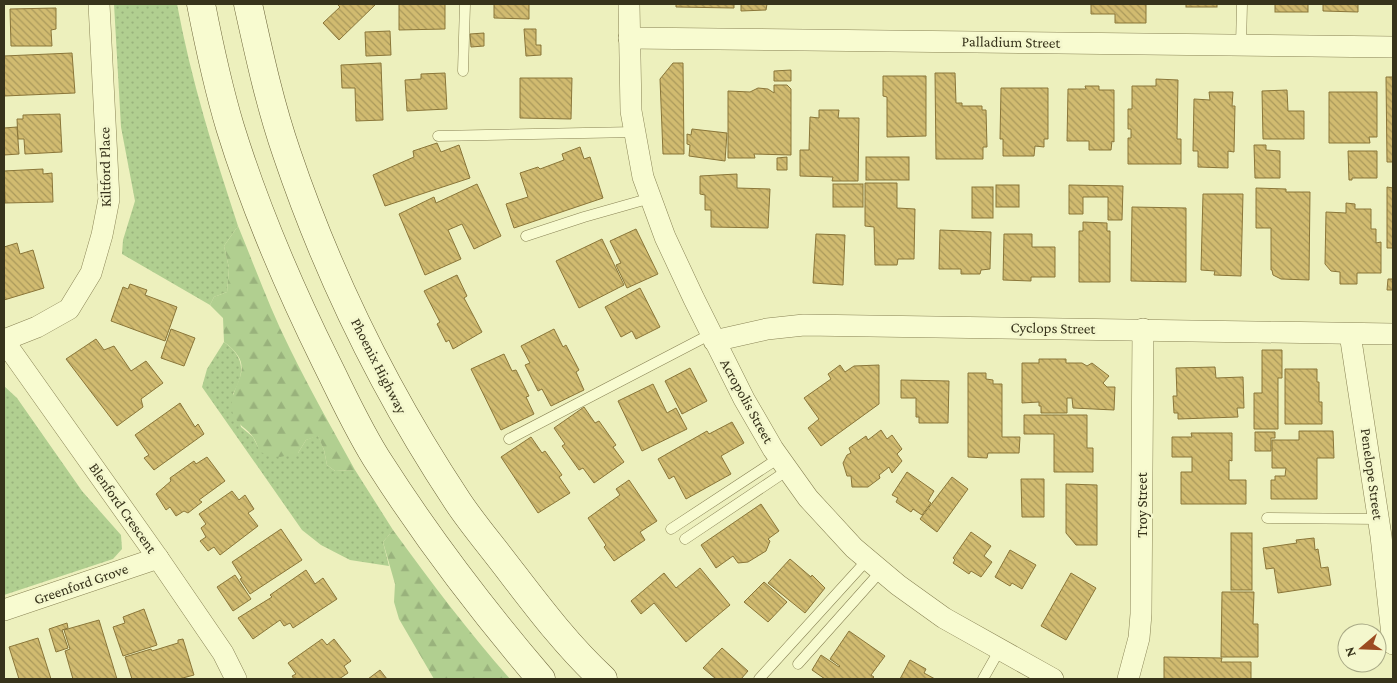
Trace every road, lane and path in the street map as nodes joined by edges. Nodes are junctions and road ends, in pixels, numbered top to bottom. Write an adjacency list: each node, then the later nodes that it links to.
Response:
1 (99, 4): 19 (street, Kiltford Place)
2 (201, 4): 33 (main road)
3 (248, 4): 34 (main road, Phoenix Highway)
4 (465, 4): 10 (lane)
5 (629, 4): 7 (street, Acropolis Street)
6 (1242, 4): 8 (lane)
7 (629, 38): 8 (street, Palladium Street); 11 (street, Acropolis Street)
8 (1241, 45): 9 (street, Palladium Street)
9 (1393, 46)
10 (463, 71)
11 (635, 132): 12 (lane); 13 (street, Acropolis Street)
12 (438, 136)
13 (651, 198): 14 (lane); 18 (street, Acropolis Street)
14 (526, 236)
15 (1142, 329): 16 (street, Cyclops Street); 18 (street, Cyclops Street); 38 (street, Troy Street)
16 (1350, 334): 17 (street, Cyclops Street); 23 (street, Penelope Street)
17 (1393, 334)
18 (713, 338): 20 (lane); 21 (street, Acropolis Street)
19 (4, 340): 26 (street, Blenford Crescent)
20 (509, 439)
21 (784, 464): 24 (lane); 25 (lane); 27 (street, Acropolis Street)
22 (1267, 518): 23 (lane)
23 (1379, 519): 29 (street, Penelope Street)
24 (671, 529)
25 (685, 539)
26 (158, 558): 28 (street, Greenford Grove); 32 (street, Blenford Crescent)
27 (875, 565): 30 (street, Acropolis Street); 31 (lane); 35 (lane)
28 (4, 610)
29 (1393, 644)
30 (1000, 649): 36 (lane); 37 (street, Acropolis Street)
31 (798, 664)
32 (236, 679)
33 (541, 679)
34 (603, 679)
35 (759, 679)
36 (983, 679)
37 (1053, 679)
38 (1128, 679)

